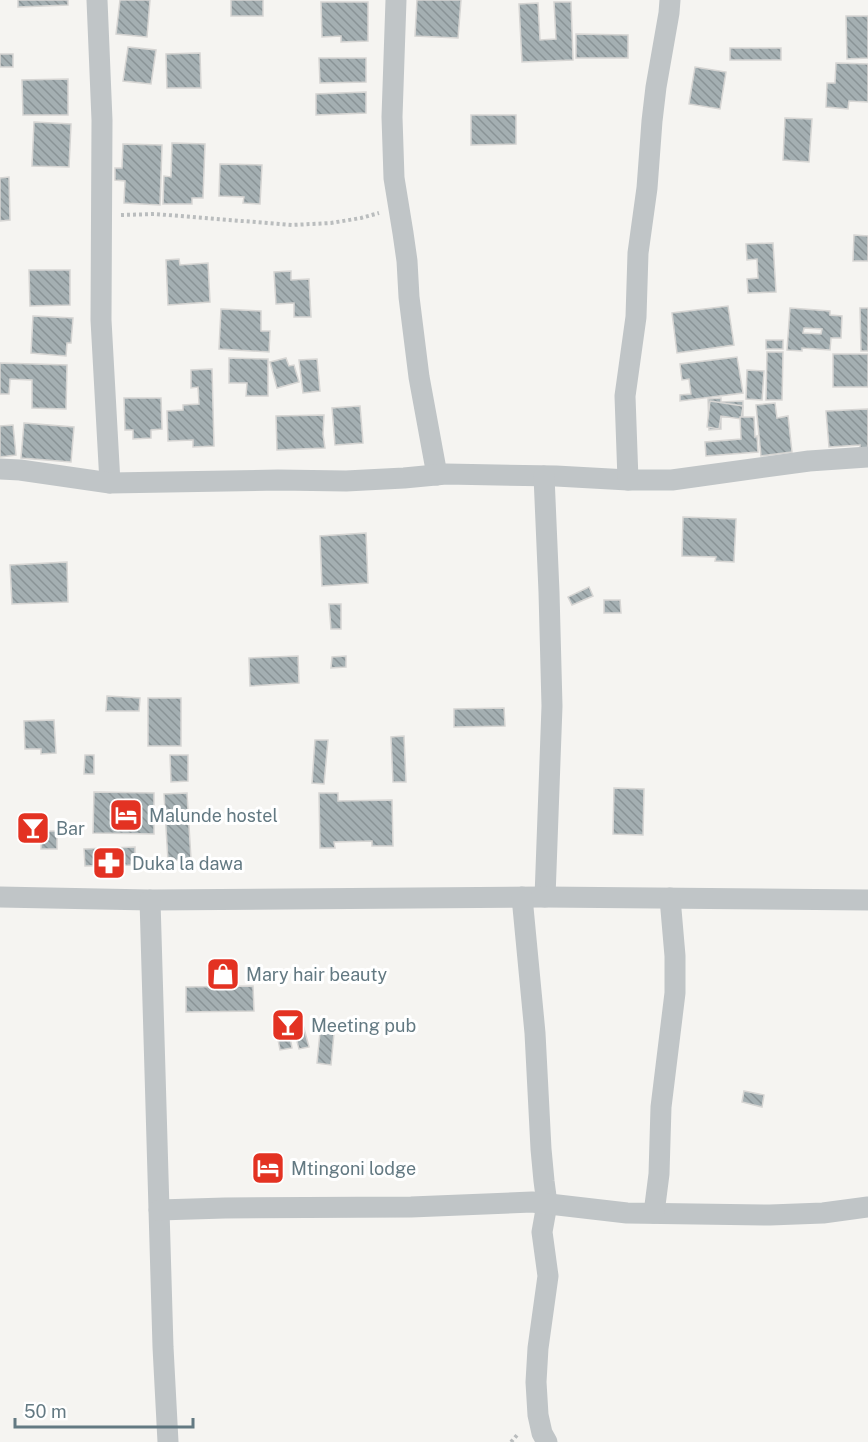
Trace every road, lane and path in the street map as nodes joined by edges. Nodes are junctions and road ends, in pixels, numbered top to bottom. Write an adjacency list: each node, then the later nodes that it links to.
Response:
1 (97, 0): 5 (street)
2 (396, 0): 4 (street)
3 (670, 0): 10 (street)
4 (399, 204): 5 (path); 8 (street)
5 (102, 215): 11 (street)
6 (868, 457): 10 (street)
7 (0, 469): 11 (street)
8 (437, 475): 9 (street); 11 (street)
9 (544, 476): 10 (street); 14 (street)
10 (628, 480)
11 (110, 483)
12 (0, 897): 16 (street)
13 (522, 897): 14 (street); 16 (street); 18 (street)
14 (545, 897): 15 (street)
15 (670, 898): 17 (street); 21 (street)
16 (150, 900): 20 (street)
17 (868, 900)
18 (548, 1204): 20 (street); 21 (street); 23 (street)
19 (868, 1208): 21 (street)
20 (159, 1210): 22 (street)
21 (654, 1213)
22 (168, 1442)
23 (547, 1442)

